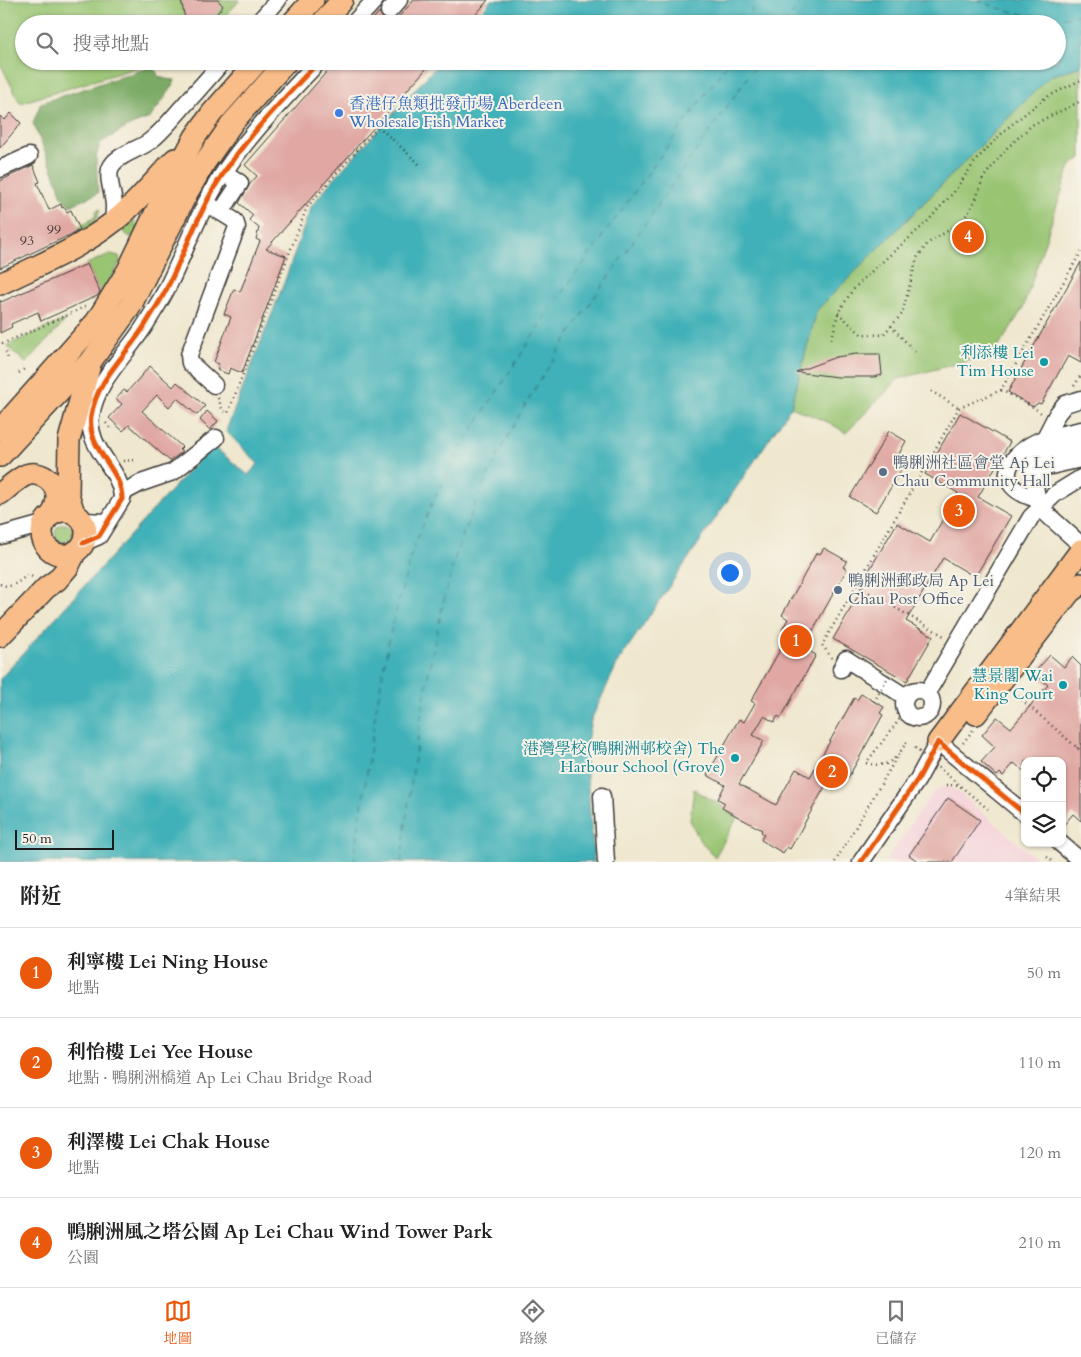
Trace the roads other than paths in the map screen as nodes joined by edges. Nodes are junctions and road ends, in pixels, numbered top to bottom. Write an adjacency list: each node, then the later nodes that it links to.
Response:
1 (278, 0): 5 (street)
2 (313, 0): 6 (main road)
3 (342, 0): 7 (main road)
4 (375, 0): 8 (street)
5 (265, 15)
6 (300, 15)
7 (329, 15)
8 (361, 15)
9 (215, 70): 17 (street)
10 (250, 70): 13 (main road)
11 (279, 70): 23 (main road)
12 (311, 70): 16 (street)
13 (195, 137): 18 (main road); 29 (main road)
14 (29, 156): 15 (street)
15 (0, 170)
16 (225, 172): 19 (street); 20 (street)
17 (110, 173): 18 (street); 21 (street)
18 (143, 192): 21 (main road)
19 (206, 203): 20 (street); 37 (street)
20 (221, 212): 24 (street)
21 (112, 222): 22 (main road)
22 (0, 284)
23 (91, 361): 33 (main road); 41 (main road)
24 (214, 385)
25 (1076, 395): 28 (street)
26 (1081, 408): 28 (street)
27 (1081, 420): 28 (street)
28 (1050, 425): 30 (street); 35 (street); 39 (street)
29 (0, 430)
30 (1081, 430)
31 (216, 438): 37 (street)
32 (1081, 444): 35 (street)
33 (0, 456)
34 (1081, 459): 35 (street)
35 (1034, 462): 39 (street)
36 (1081, 478): 39 (street)
37 (122, 493): 40 (street)
38 (0, 494): 41 (main road)
39 (1038, 503): 43 (street); 50 (street)
40 (107, 522): 41 (street); 44 (street)
41 (57, 526): 42 (street); 44 (main road); 44 (main road); 46 (main road)
42 (0, 536)
43 (1081, 545)
44 (79, 547): 46 (main road)
45 (1081, 550): 52 (main road)
46 (40, 584): 48 (main road)
47 (1081, 584): 52 (main road)
48 (0, 636)
49 (841, 669): 51 (street)
50 (927, 693): 51 (street); 51 (street)
51 (906, 696)
52 (943, 746): 54 (street); 58 (street)
53 (602, 796): 57 (street)
54 (1021, 811)
55 (1065, 847): 56 (street)
56 (1081, 861)
57 (606, 862)
58 (860, 862)

